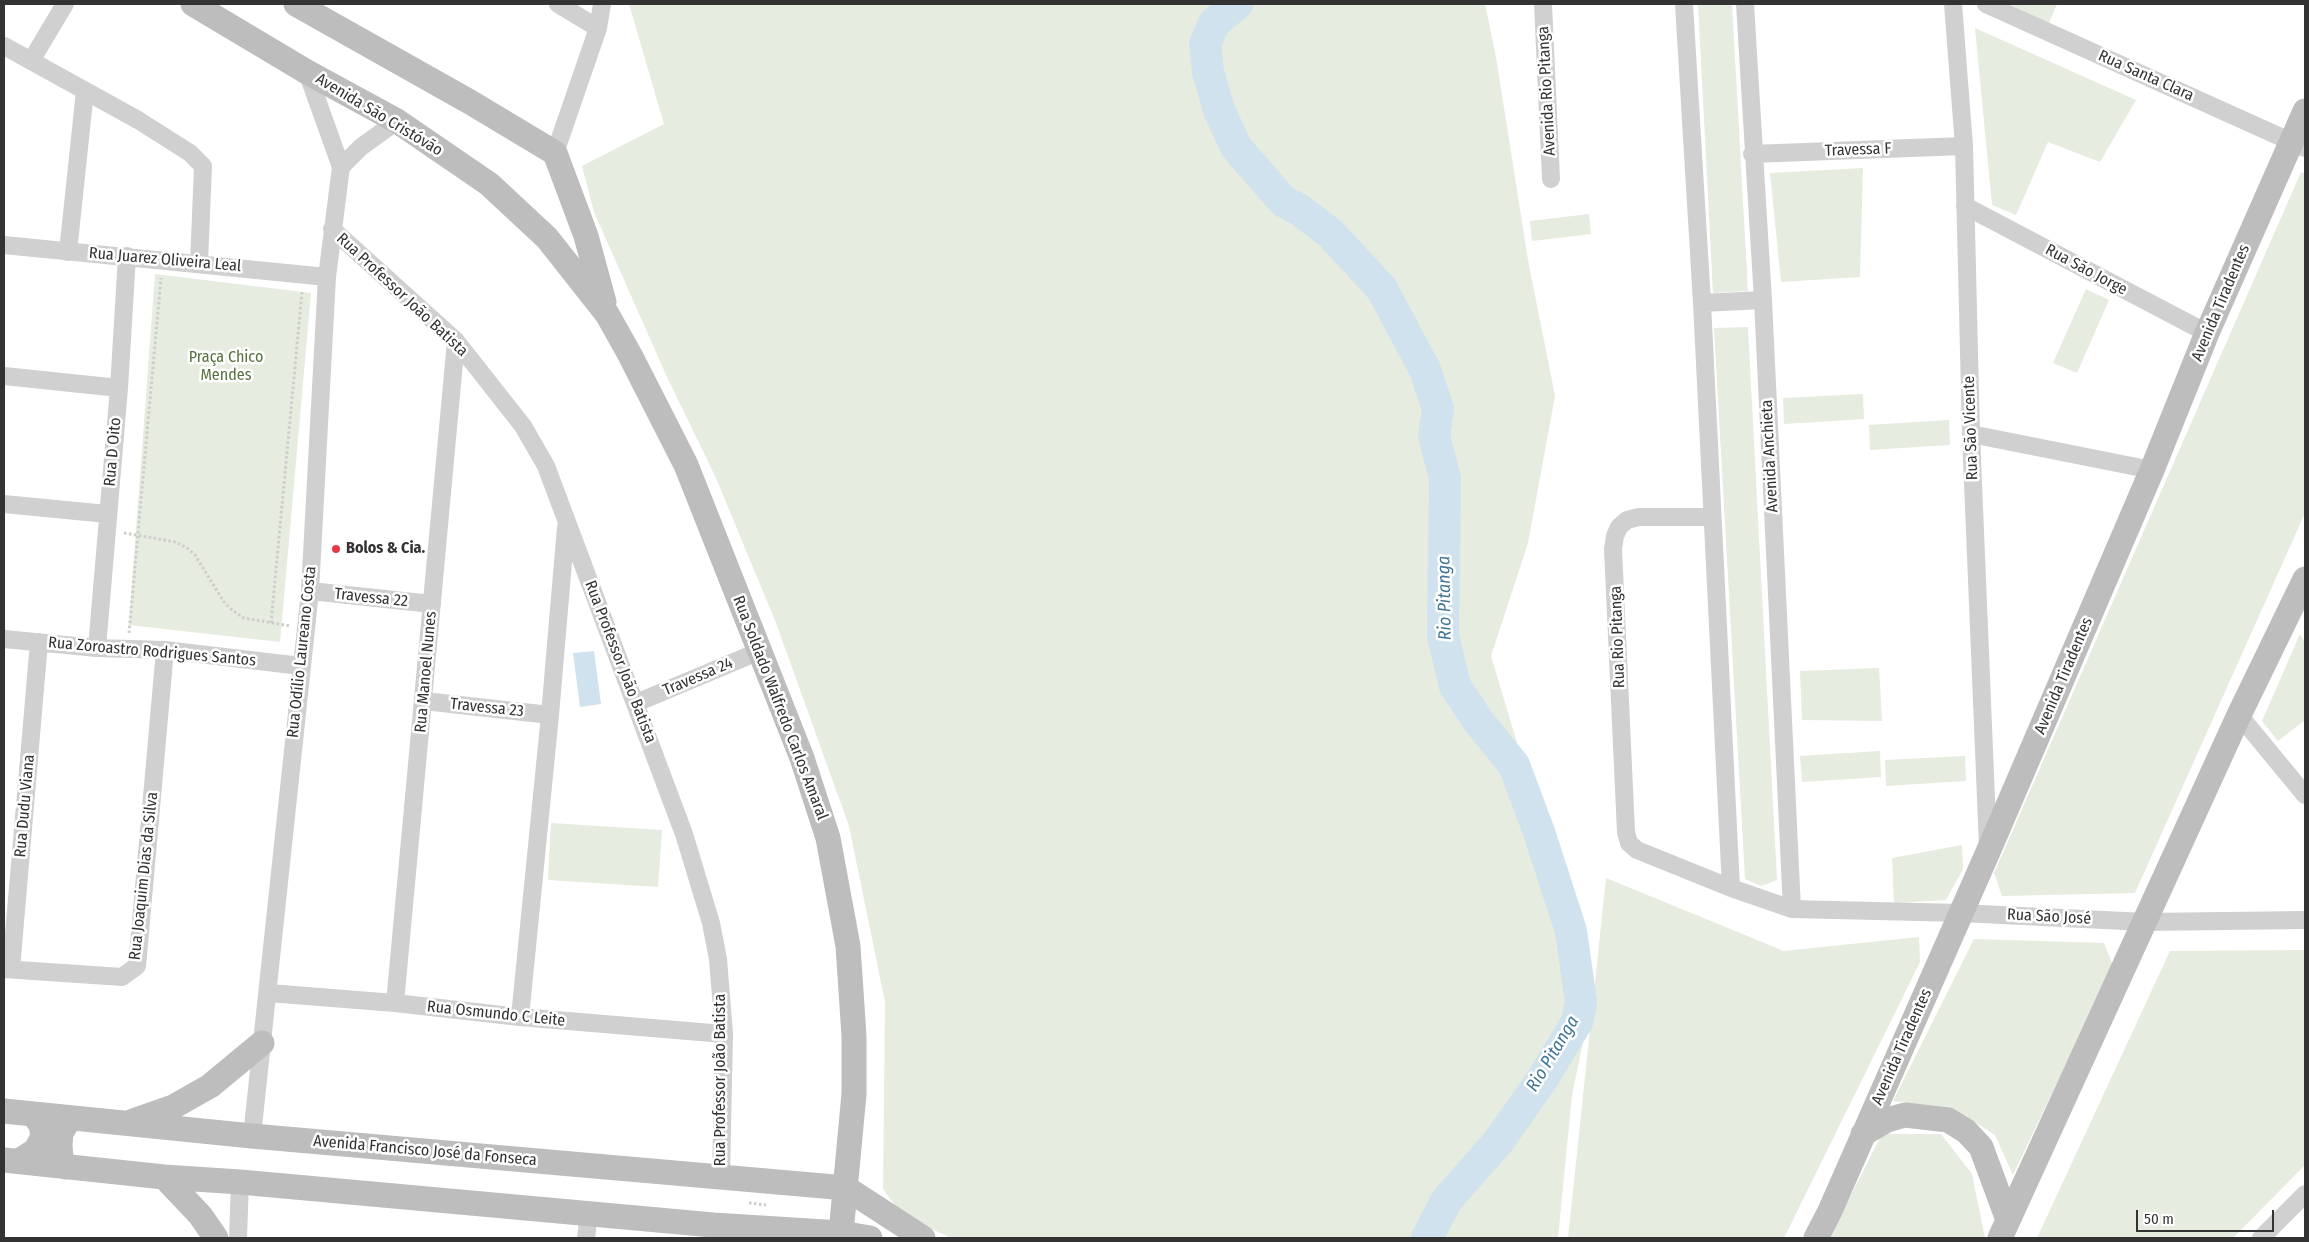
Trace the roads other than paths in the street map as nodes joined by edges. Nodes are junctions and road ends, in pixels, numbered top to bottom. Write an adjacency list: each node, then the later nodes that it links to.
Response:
1 (65, 4): 13 (street)
2 (193, 4): 14 (street, Avenida São Cristóvão)
3 (296, 4): 20 (street)
4 (558, 4): 11 (street)
5 (602, 4): 11 (street)
6 (1543, 4): 23 (street, Avenida Rio Pitanga)
7 (1684, 4): 34 (street)
8 (1745, 4): 21 (street, Avenida Anchieta)
9 (1953, 4): 19 (street, Rua São Vicente)
10 (1986, 4): 18 (street, Rua Santa Clara)
11 (598, 28): 20 (street)
12 (4, 46): 13 (street)
13 (31, 61): 15 (street)
14 (307, 72): 17 (street, Avenida São Cristóvão); 22 (street)
15 (85, 91): 29 (street); 31 (street)
16 (2305, 111): 18 (street, Avenida Tiradentes)
17 (397, 121): 22 (street); 27 (street, Avenida São Cristóvão)
18 (2299, 145): 36 (street, Avenida Tiradentes)
19 (1964, 146): 21 (street, Travessa F); 25 (street, Rua São Vicente)
20 (555, 152): 24 (street)
21 (1752, 154): 33 (street, Avenida Anchieta)
22 (341, 167): 26 (street, Rua Odílio Laureano Costa)
23 (1551, 179)
24 (572, 197): 27 (street); 35 (street)
25 (1965, 206): 36 (street, Rua São Jorge); 40 (street, Rua São Vicente)
26 (332, 229): 32 (street, Rua Odílio Laureano Costa); 37 (street, Rua Professor João Batista)
27 (548, 238): 35 (street, Avenida São Cristóvão)
28 (4, 245): 29 (street, Rua Juarez Oliveira Leal)
29 (68, 252): 30 (street, Rua Juarez Oliveira Leal)
30 (127, 256): 31 (street, Rua Juarez Oliveira Leal); 39 (street, Rua D Oito)
31 (199, 263): 32 (street, Rua Juarez Oliveira Leal)
32 (327, 277): 47 (street, Rua Odílio Laureano Costa)
33 (1762, 300): 34 (street); 63 (street, Avenida Anchieta)
34 (1702, 303): 43 (street)
35 (607, 314): 53 (street, Rua Soldado Walfredo Carlos Amaral)
36 (2207, 333): 41 (street, Avenida Tiradentes)
37 (456, 341): 45 (street, Rua Professor João Batista); 48 (street, Rua Manoel Nunes)
38 (4, 376): 39 (street)
39 (119, 388): 44 (street, Rua D Oito)
40 (1971, 434): 41 (street); 61 (street, Rua São Vicente)
41 (2152, 470): 61 (street, Avenida Tiradentes)
42 (4, 504): 44 (street)
43 (1712, 517): 60 (street, Rua Rio Pitanga); 62 (street)
44 (107, 522): 51 (street, Rua D Oito)
45 (566, 522): 56 (street, Rua Professor João Batista); 58 (street)
46 (2305, 579): 57 (street)
47 (310, 591): 48 (street, Travessa 22); 54 (street, Rua Odílio Laureano Costa)
48 (432, 604): 55 (street, Rua Manoel Nunes)
49 (4, 639): 50 (street, Rua Zoroastro Rodrigues Santos)
50 (39, 642): 51 (street, Rua Zoroastro Rodrigues Santos); 67 (street, Rua Dudu Viana)
51 (97, 648): 52 (street, Rua Zoroastro Rodrigues Santos)
52 (165, 650): 54 (street, Rua Zoroastro Rodrigues Santos); 67 (street, Rua Joaquim Dias da Silva)
53 (760, 651): 56 (street, Travessa 24); 84 (street, Rua Soldado Walfredo Carlos Amaral)
54 (301, 666): 68 (street, Rua Odílio Laureano Costa)
55 (424, 701): 58 (street, Travessa 23); 69 (street, Rua Manoel Nunes)
56 (636, 703): 71 (street, Rua Professor João Batista)
57 (2239, 714): 59 (street); 66 (street)
58 (550, 715): 70 (street)
59 (2305, 795)
60 (1629, 843): 62 (street, Rua São José)
61 (1988, 852): 64 (street, Avenida Tiradentes)
62 (1731, 888): 63 (street, Rua São José)
63 (1792, 909): 64 (street, Rua São José)
64 (1961, 913): 66 (street, Rua São José); 77 (street, Avenida Tiradentes)
65 (2305, 920): 66 (street, Rua São José)
66 (2145, 922): 87 (street)
67 (7, 969)
68 (269, 993): 69 (street, Rua Osmundo C Leite); 72 (street, Rua Odílio Laureano Costa)
69 (395, 1003): 70 (street, Rua Osmundo C Leite)
70 (520, 1017): 71 (street, Rua Osmundo C Leite)
71 (724, 1034): 81 (street, Rua Professor João Batista)
72 (262, 1043): 76 (street); 78 (street, Rua Odílio Laureano Costa)
73 (4, 1111): 74 (street, Avenida Francisco José da Fonseca)
74 (33, 1114): 75 (street, Avenida Francisco José da Fonseca); 79 (street)
75 (70, 1118): 76 (street, Avenida Francisco José da Fonseca); 80 (street)
76 (124, 1124): 78 (street, Avenida Francisco José da Fonseca)
77 (1863, 1134): 87 (street); 95 (street, Avenida Tiradentes)
78 (252, 1136): 81 (street, Avenida Francisco José da Fonseca)
79 (11, 1161): 80 (street)
80 (65, 1167): 82 (street)
81 (721, 1176): 84 (street, Avenida Francisco José da Fonseca)
82 (164, 1177): 83 (street); 90 (street)
83 (240, 1182): 86 (street); 91 (street)
84 (846, 1188): 89 (street, Rua Soldado Walfredo Carlos Amaral); 94 (street)
85 (2305, 1194): 96 (street)
86 (589, 1214): 88 (street); 92 (street)
87 (2004, 1229)
88 (712, 1232): 89 (street)
89 (841, 1236): 93 (street)
90 (216, 1238)
91 (238, 1238)
92 (586, 1238)
93 (870, 1238)
94 (923, 1238)
95 (1816, 1238)
96 (2261, 1238)

